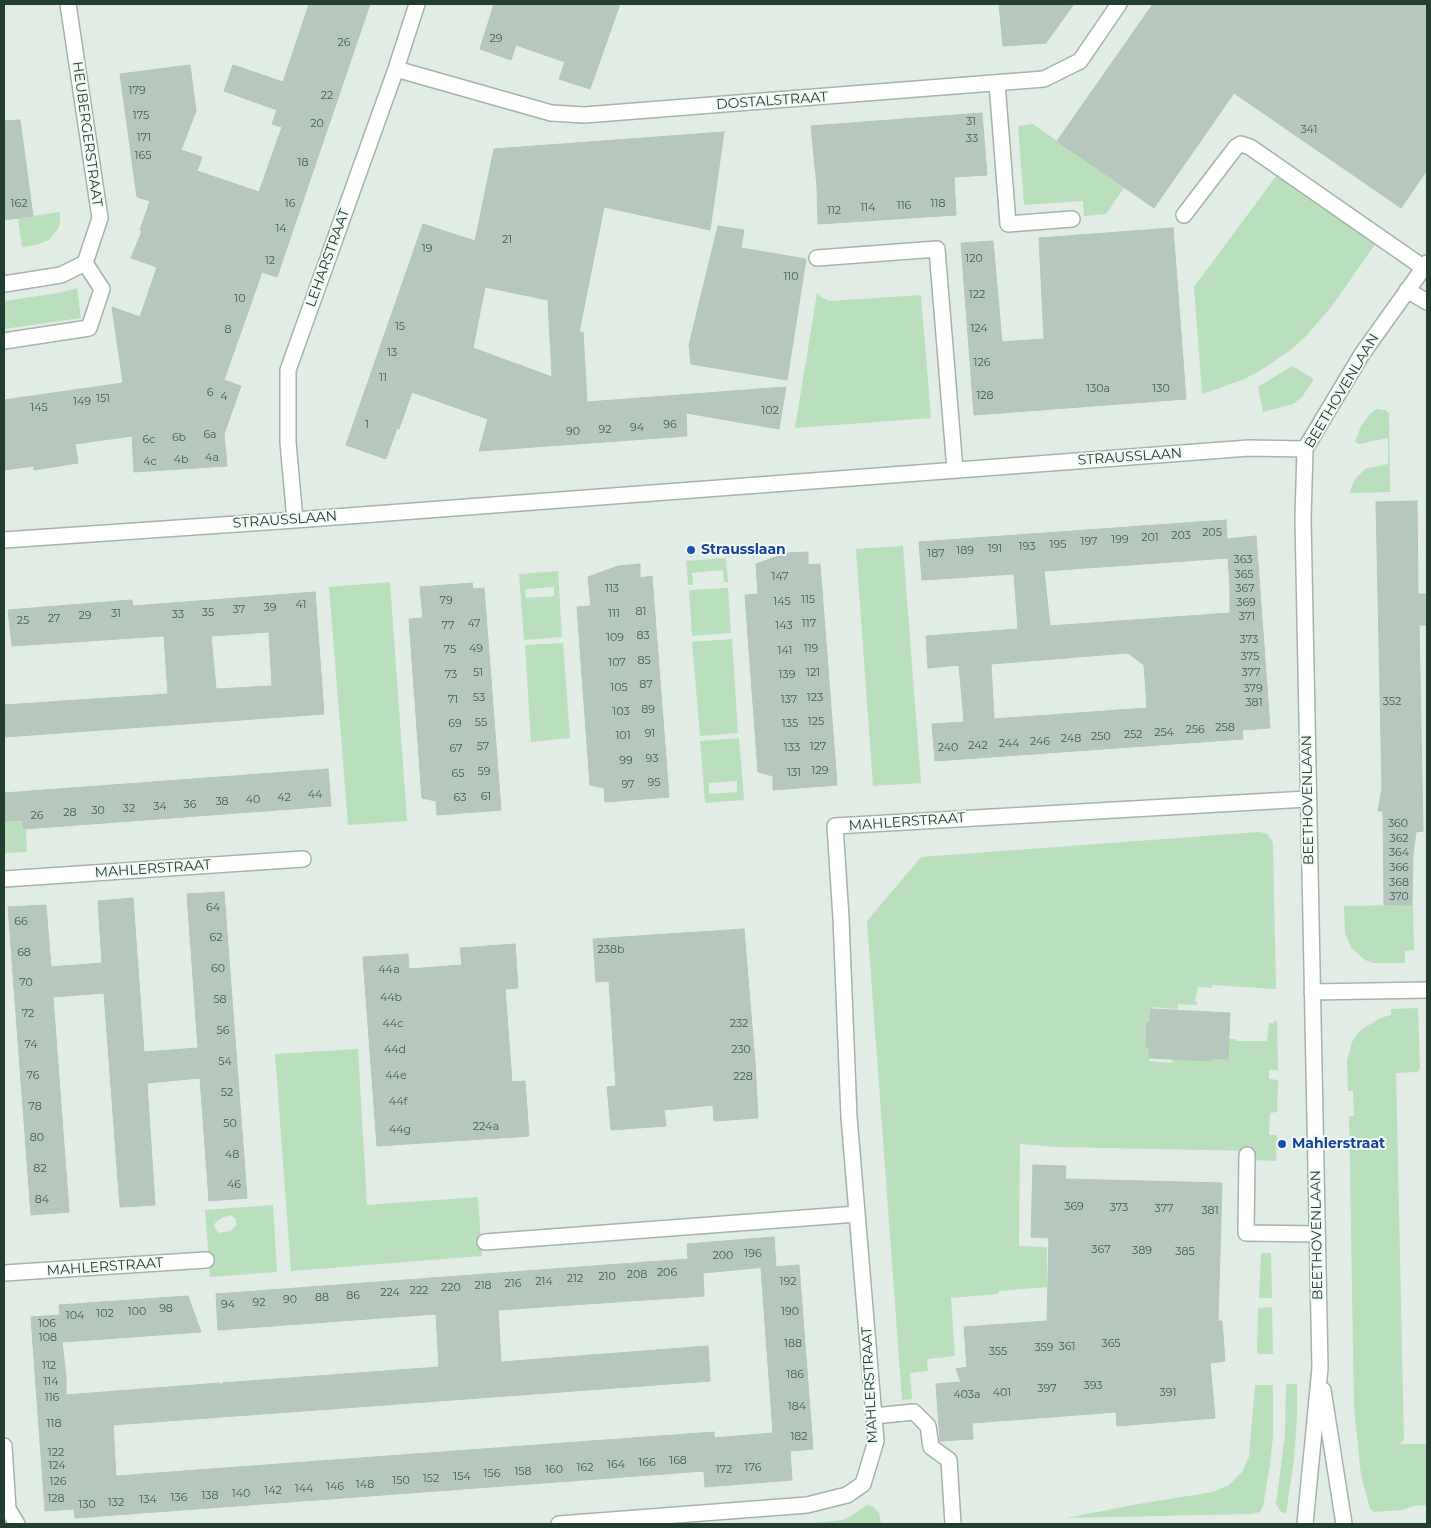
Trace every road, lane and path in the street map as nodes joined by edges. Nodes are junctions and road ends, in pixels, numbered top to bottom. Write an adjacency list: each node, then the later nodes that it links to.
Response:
1 (68, 4): 9 (street, HEUBERGERSTRAAT)
2 (417, 4): 4 (street, LEHARSTRAAT)
3 (1119, 4): 5 (street, DOSTALSTRAAT)
4 (396, 69): 5 (street, DOSTALSTRAAT); 17 (street, LEHARSTRAAT)
5 (997, 83): 7 (street)
6 (1184, 215): 10 (street, BEETHOVENLAAN)
7 (1072, 219)
8 (817, 258): 16 (street)
9 (85, 263): 11 (street); 14 (street)
10 (1426, 266): 12 (street, BEETHOVENLAAN)
11 (4, 284)
12 (1407, 290): 13 (street); 15 (street, BEETHOVENLAAN)
13 (1427, 302)
14 (4, 341)
15 (1304, 449): 16 (street, STRAUSSLAAN); 19 (street, BEETHOVENLAAN)
16 (955, 470): 17 (street, STRAUSSLAAN)
17 (295, 520): 18 (street, STRAUSSLAAN)
18 (4, 540)
19 (1308, 799): 23 (street, BEETHOVENLAAN); 25 (street, MAHLERSTRAAT)
20 (303, 859): 21 (street, MAHLERSTRAAT)
21 (4, 879)
22 (1427, 990): 23 (street)
23 (1312, 992): 26 (street, BEETHOVENLAAN)
24 (1246, 1155): 26 (street)
25 (857, 1214): 27 (street); 31 (street, MAHLERSTRAAT)
26 (1317, 1234): 30 (street, BEETHOVENLAAN)
27 (485, 1242)
28 (206, 1260): 29 (street, MAHLERSTRAAT)
29 (4, 1273)
30 (1320, 1368): 36 (street, BEETHOVENLAAN); 37 (street, BEETHOVENLAAN)
31 (874, 1416): 34 (street, MAHLERSTRAAT); 35 (street)
32 (4, 1446): 33 (street)
33 (17, 1524)
34 (559, 1524)
35 (953, 1524)
36 (1305, 1524)
37 (1344, 1524)

